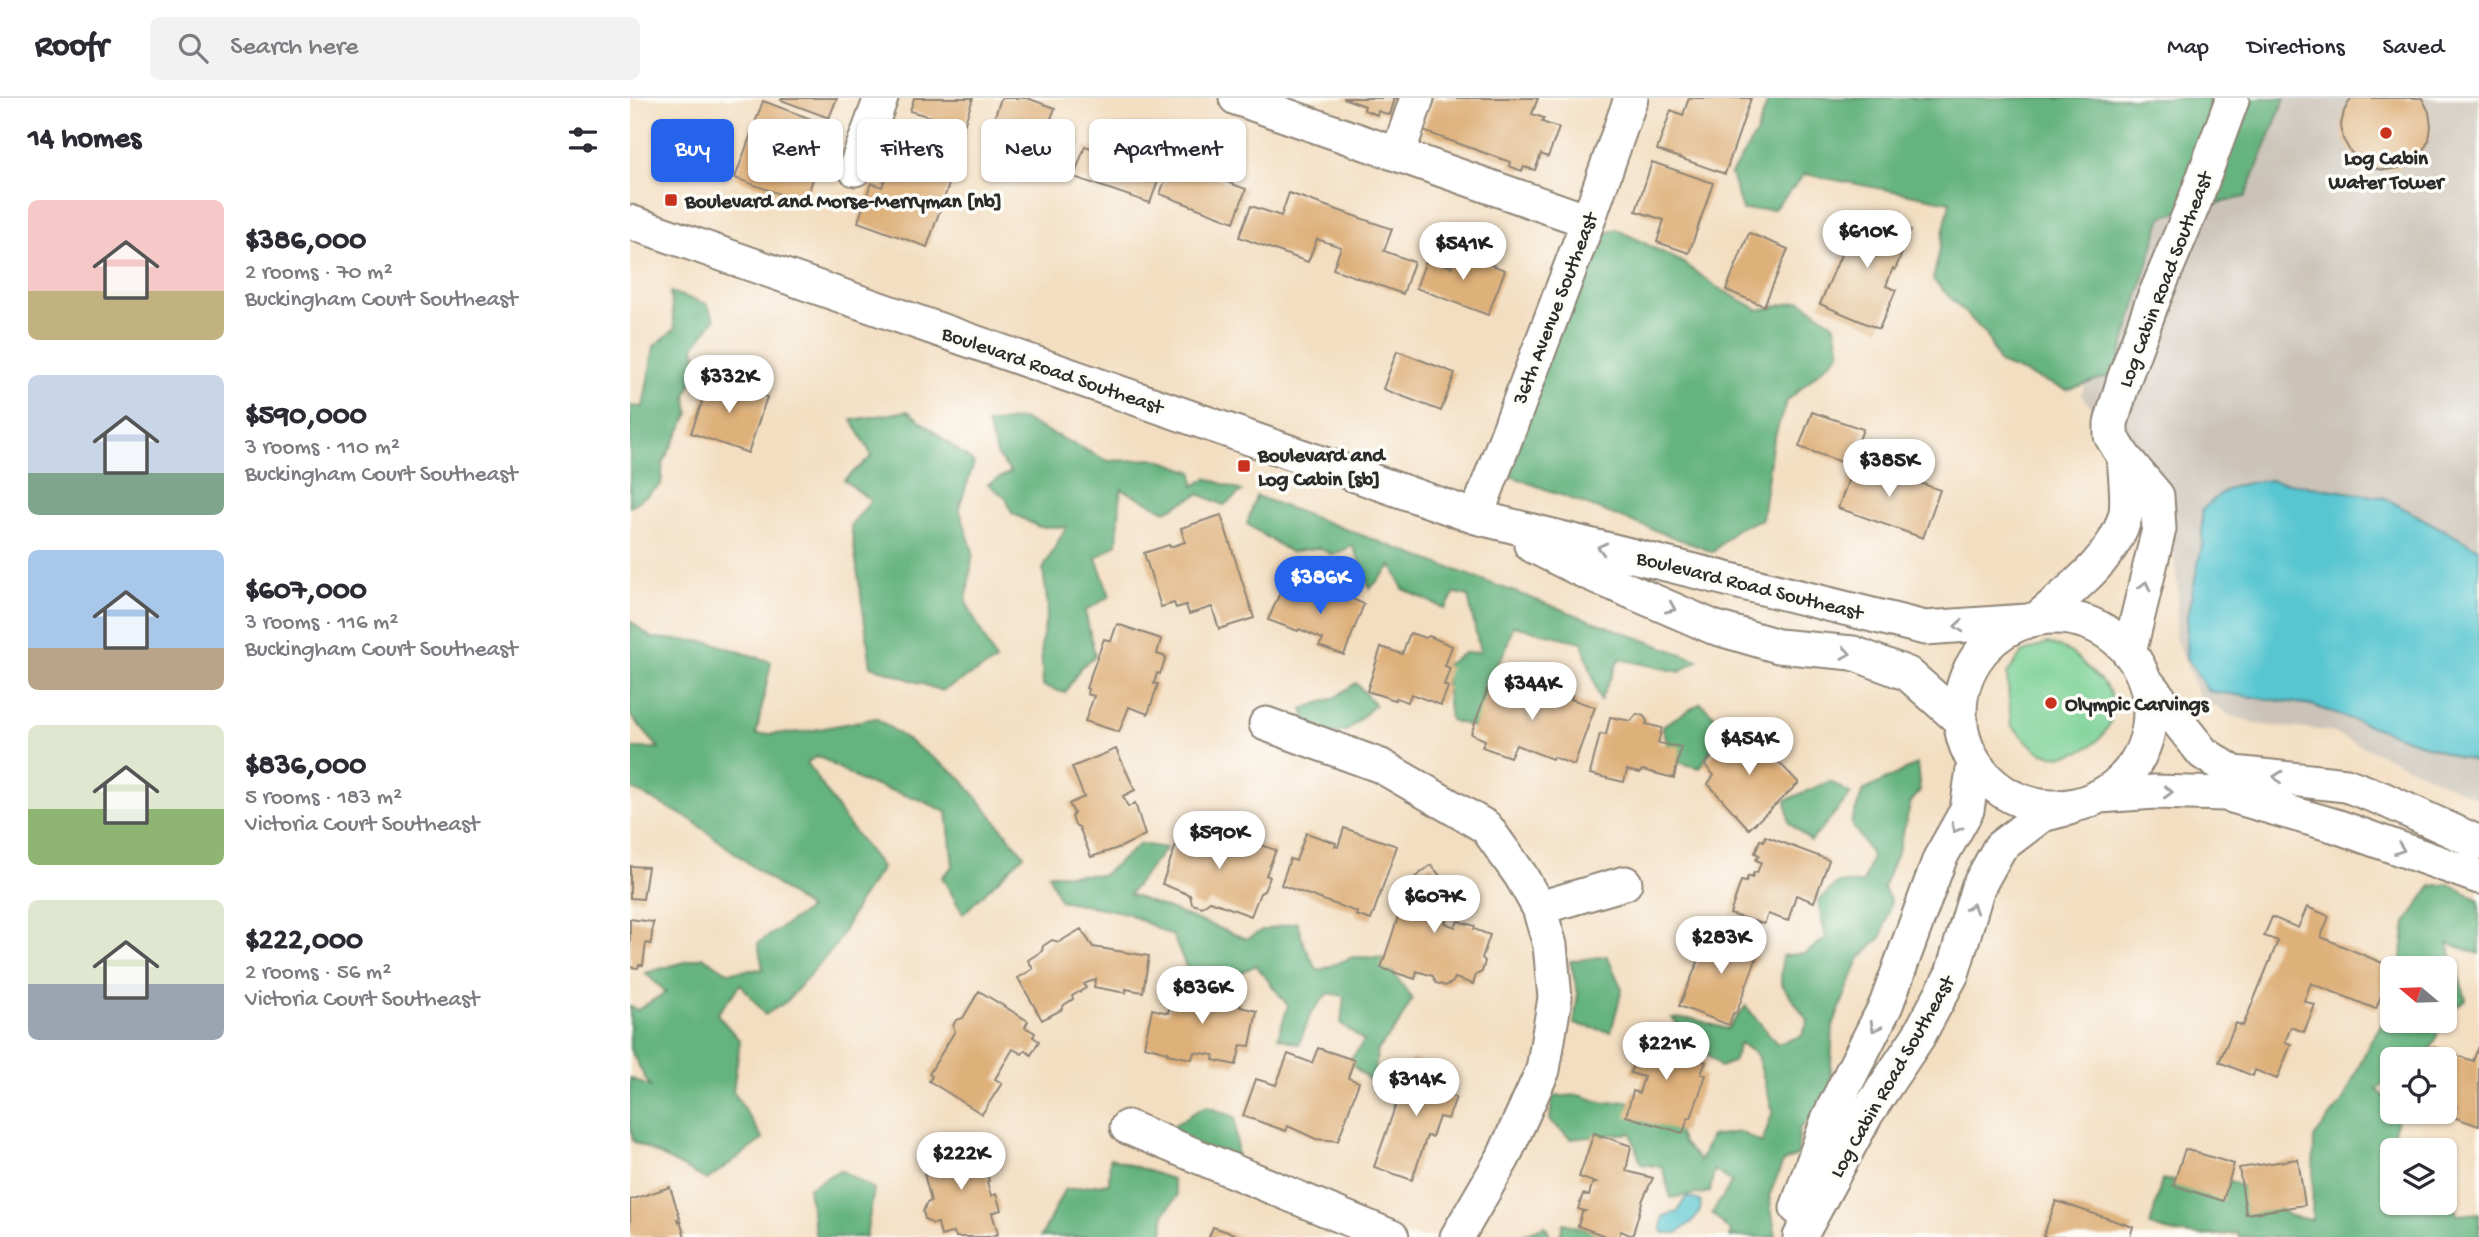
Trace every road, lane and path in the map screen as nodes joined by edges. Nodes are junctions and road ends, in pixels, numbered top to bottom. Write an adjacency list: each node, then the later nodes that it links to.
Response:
1 (881, 98): 7 (street)
2 (1236, 98): 6 (street)
3 (1418, 98): 6 (street)
4 (1631, 98): 8 (street, 36th Avenue Southeast)
5 (2232, 100): 10 (street, Log Cabin Road Southeast)
6 (1398, 154): 8 (street)
7 (855, 169)
8 (1588, 220): 11 (street, 36th Avenue Southeast)
9 (630, 222): 11 (street, Boulevard Road Southeast)
10 (2124, 457): 12 (street, Log Cabin Road Southeast); 13 (street, Log Cabin Road Southeast, one-way to 10)
11 (1476, 517): 12 (street, Boulevard Road Southeast, one-way to 11); 14 (street, Boulevard Road Southeast, one-way to 14)
12 (2032, 620): 13 (street); 14 (street)
13 (2137, 666): 17 (street); 18 (street, one-way to 13)
14 (1961, 721): 16 (street)
15 (1266, 724): 21 (street)
16 (1974, 763): 17 (street); 25 (street, Log Cabin Road Southeast, one-way to 25)
17 (2092, 800): 19 (street, one-way to 19); 26 (street, Log Cabin Road Southeast, one-way to 17)
18 (2479, 843)
19 (2479, 877)
20 (1625, 883): 21 (street)
21 (1539, 908): 24 (street)
22 (1127, 1127): 23 (street)
23 (1392, 1237)
24 (1457, 1237)
25 (1787, 1237)
26 (1800, 1237)

